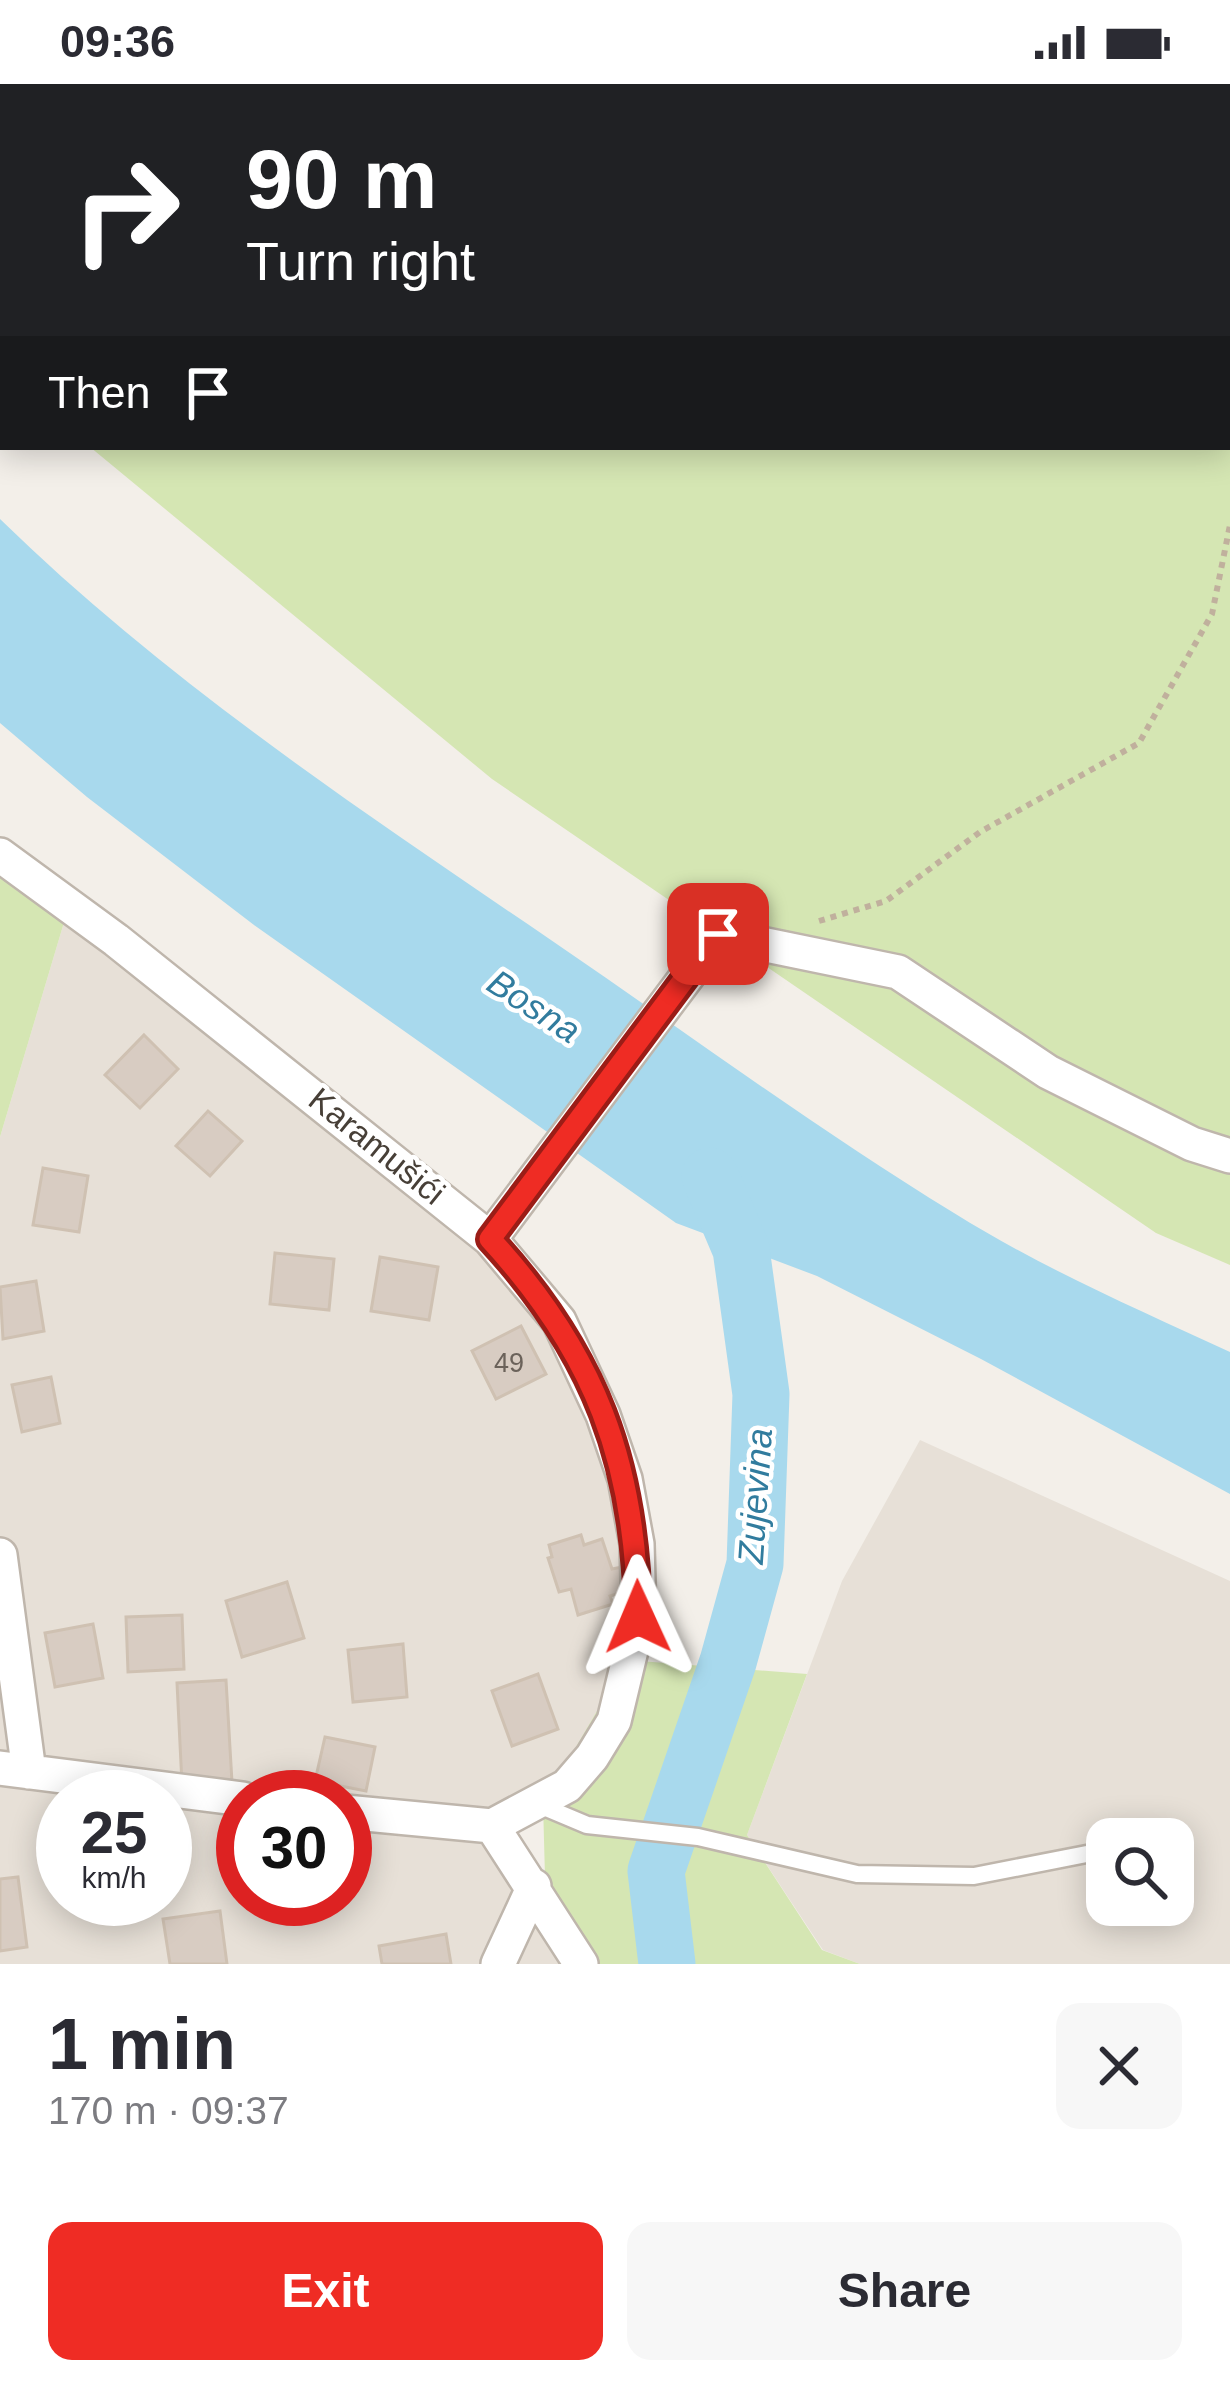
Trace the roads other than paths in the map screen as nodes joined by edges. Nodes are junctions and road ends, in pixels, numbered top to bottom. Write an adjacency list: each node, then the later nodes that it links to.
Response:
1 (0, 855): 3 (street, Karamušići)
2 (1230, 1156): 3 (street)
3 (490, 1239): 7 (street, Karamušići)
4 (0, 1555): 5 (street)
5 (15, 1770): 6 (street)
6 (216, 1796)
7 (536, 1803): 9 (street, Karamušići); 10 (lane)
8 (372, 1815): 9 (street)
9 (492, 1826): 11 (street)
10 (1086, 1854)
11 (534, 1886): 12 (street); 13 (street)
12 (498, 1964)
13 (581, 1964)

